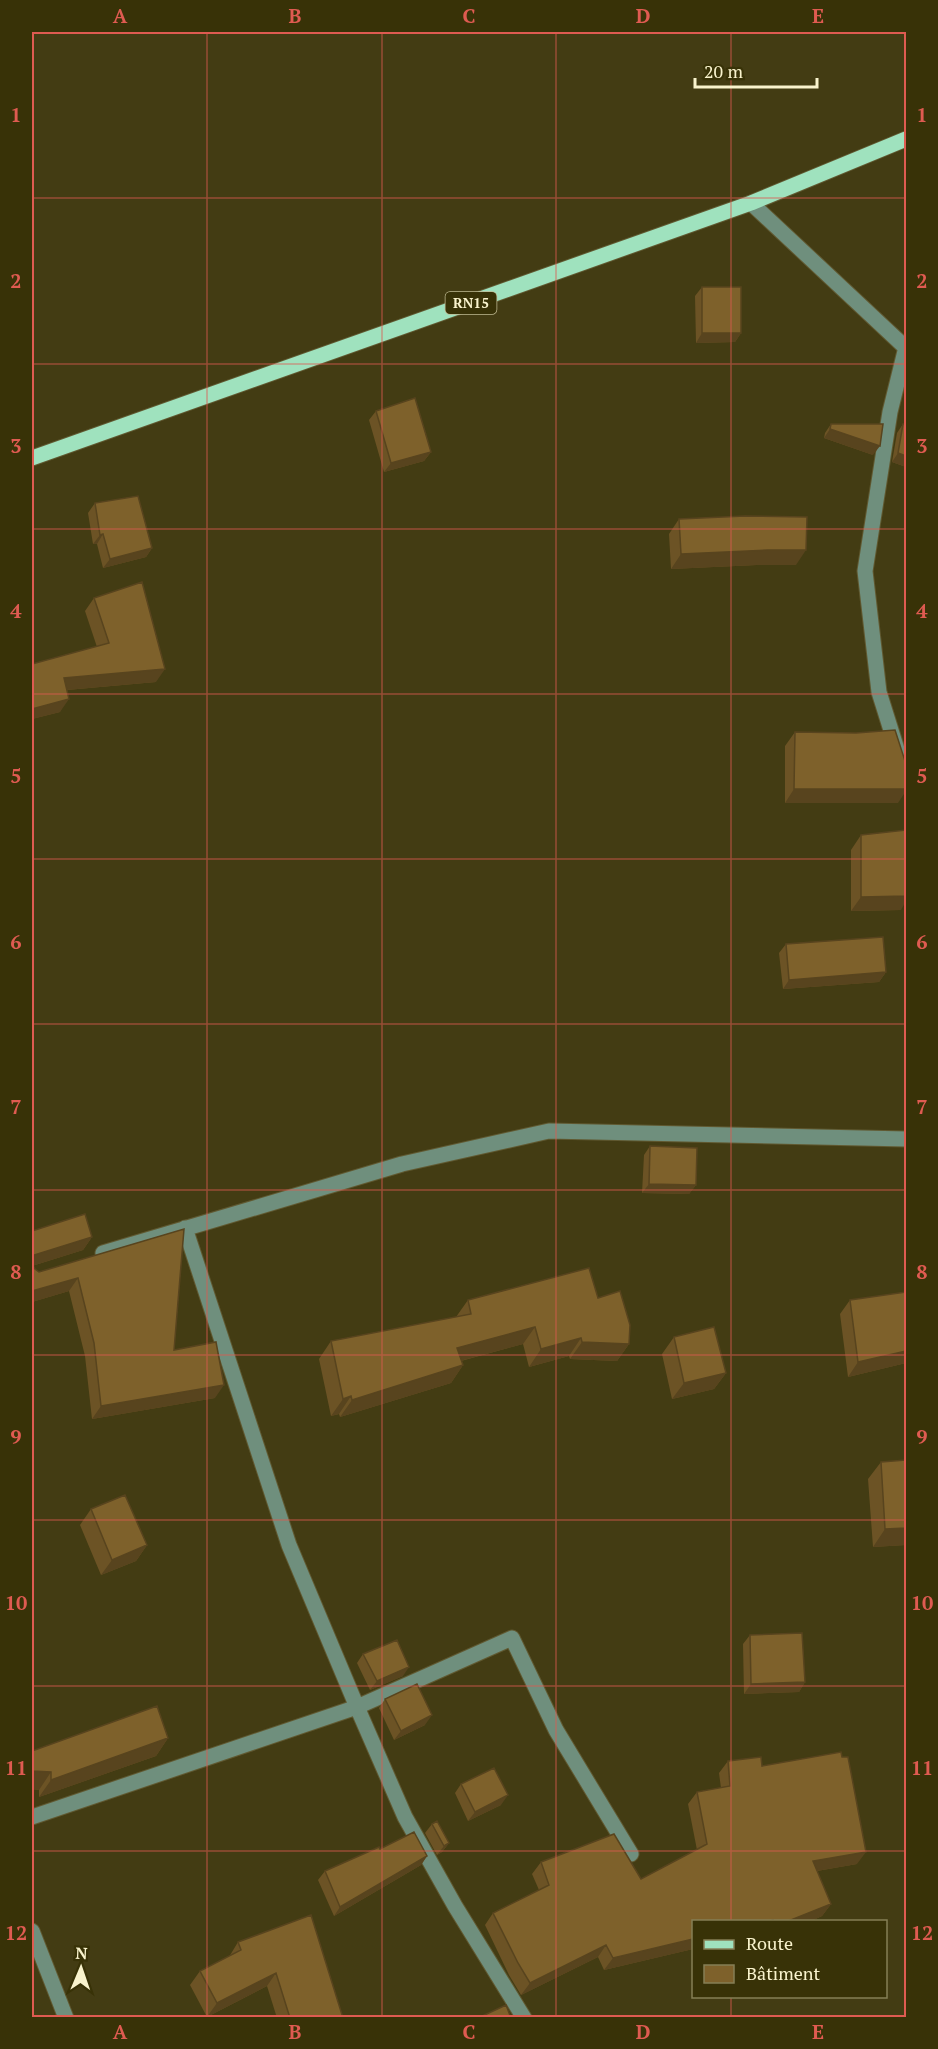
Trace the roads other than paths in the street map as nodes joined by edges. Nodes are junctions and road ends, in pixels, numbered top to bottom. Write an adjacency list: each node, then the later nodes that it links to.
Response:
1 (906, 139): 2 (main road, RN15)
2 (751, 203): 3 (street); 4 (main road, RN15)
3 (906, 347): 5 (street)
4 (32, 458)
5 (906, 778)
6 (906, 1140): 7 (street)
7 (185, 1228): 8 (street); 9 (street)
8 (86, 1258)
9 (357, 1707): 10 (street); 11 (street); 14 (street)
10 (32, 1817)
11 (631, 1854)
12 (32, 1931): 13 (street)
13 (66, 2018)
14 (524, 2018)

